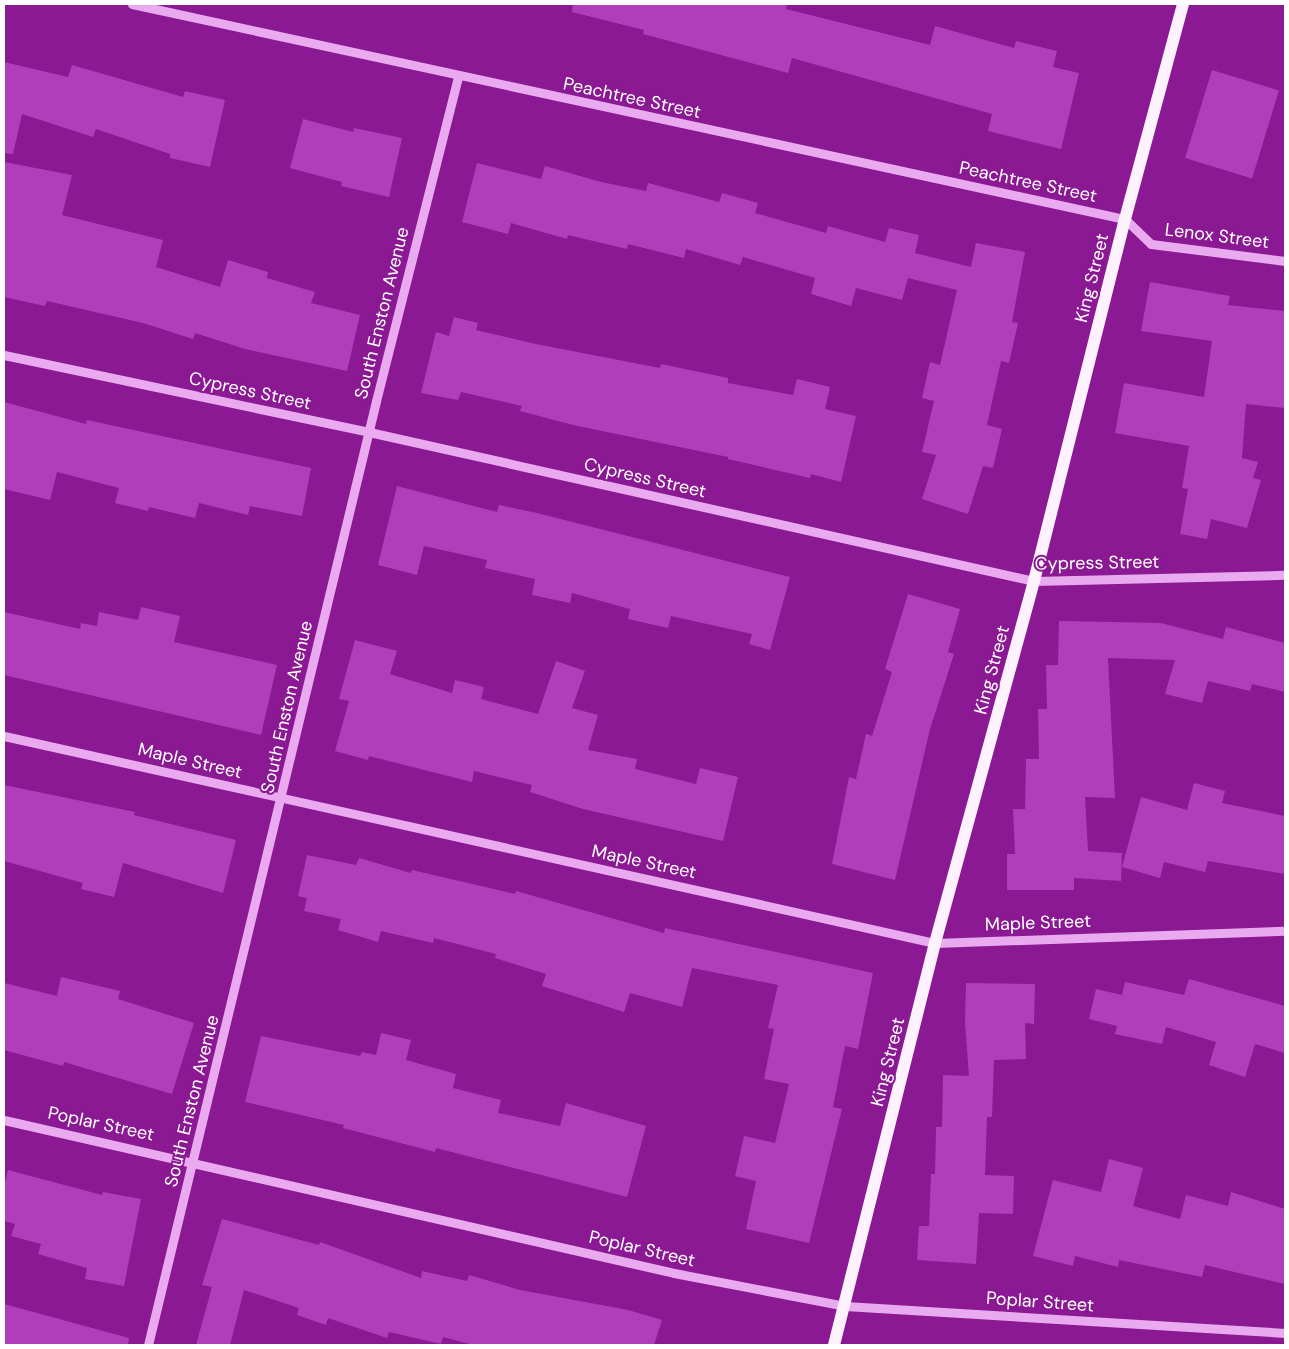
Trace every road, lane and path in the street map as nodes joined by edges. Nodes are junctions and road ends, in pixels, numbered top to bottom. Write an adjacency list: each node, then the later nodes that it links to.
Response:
1 (132, 4): 3 (street, Peachtree Street)
2 (1183, 4): 4 (main road, King Street)
3 (458, 77): 4 (street, Peachtree Street); 7 (street, South Enston Avenue)
4 (1125, 219): 5 (street, Lenox Street); 9 (main road, King Street)
5 (1285, 261)
6 (4, 355): 7 (street, Cypress Street)
7 (369, 432): 9 (street, Cypress Street); 11 (street, South Enston Avenue)
8 (1285, 575): 9 (street, Cypress Street)
9 (1034, 581): 13 (main road, King Street)
10 (4, 736): 11 (street, Maple Street)
11 (282, 798): 13 (street, Maple Street); 15 (street, South Enston Avenue)
12 (1285, 931): 13 (street, Maple Street)
13 (936, 943): 16 (main road, King Street)
14 (4, 1120): 15 (street, Poplar Street)
15 (195, 1161): 16 (street, Poplar Street); 18 (street, South Enston Avenue)
16 (845, 1306): 17 (street, Poplar Street); 19 (main road, King Street)
17 (1285, 1333)
18 (148, 1345)
19 (834, 1345)

